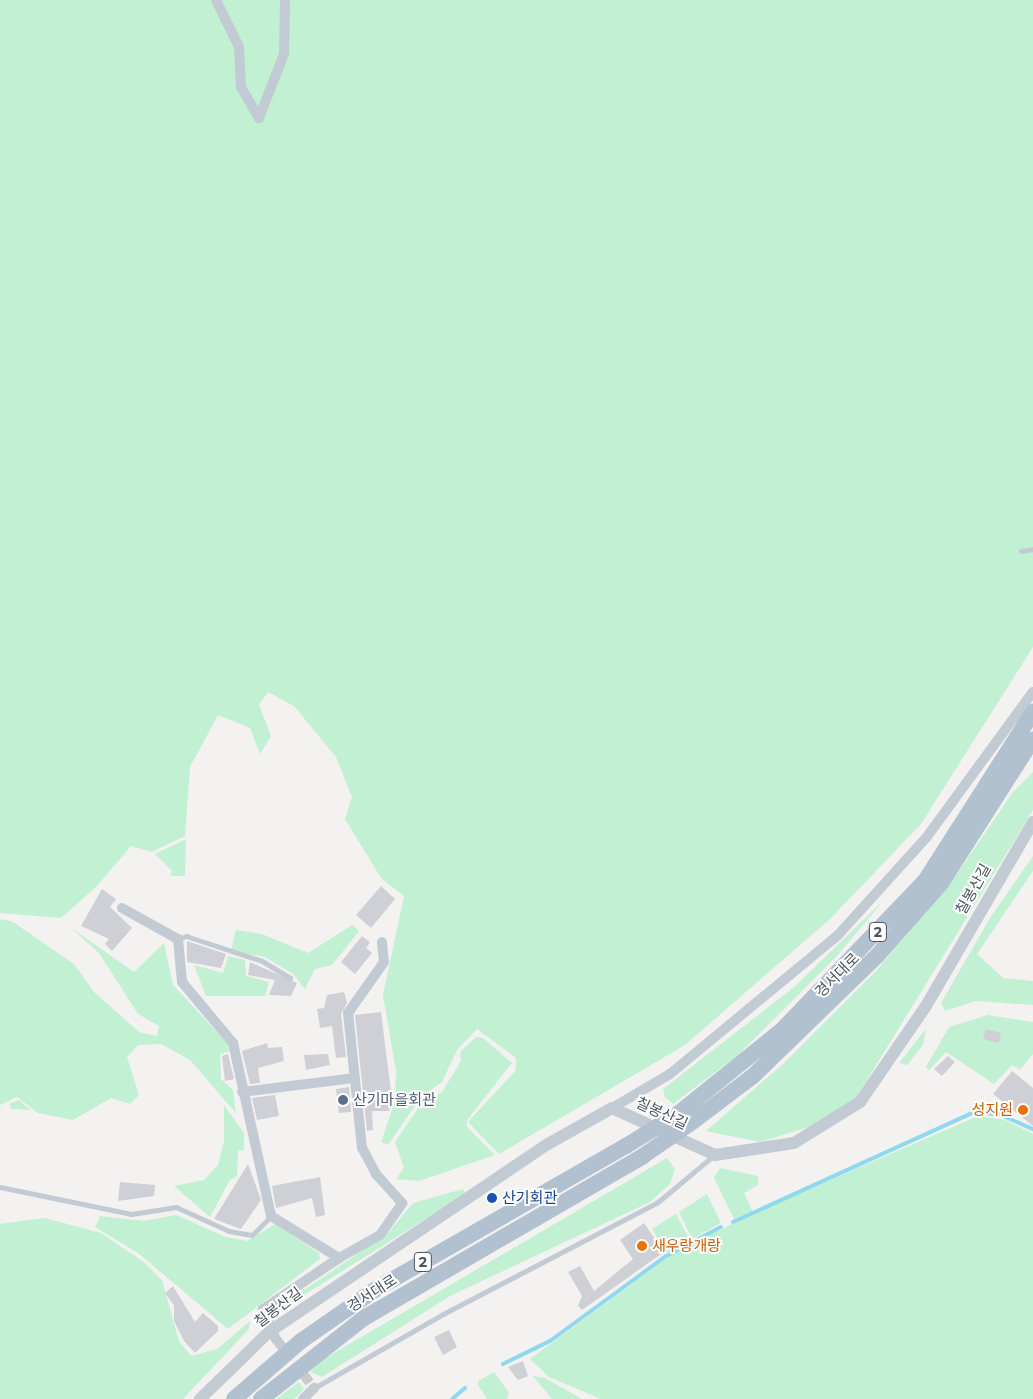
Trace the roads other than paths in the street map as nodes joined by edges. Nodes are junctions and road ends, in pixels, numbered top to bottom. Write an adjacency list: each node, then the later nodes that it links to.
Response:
1 (216, 0): 2 (street)
2 (285, 0)
3 (1033, 549): 4 (lane)
4 (1021, 552)
5 (1033, 692): 15 (street)
6 (1033, 712): 23 (main road, 경서대로 / 2, bridge)
7 (1033, 739): 24 (main road, 경서대로 / 2, bridge)
8 (1033, 822): 16 (street, 칠봉산길)
9 (122, 908): 10 (street)
10 (178, 939): 12 (lane); 14 (street)
11 (382, 942): 13 (street)
12 (290, 978)
13 (354, 1078): 14 (street); 19 (street)
14 (242, 1092): 18 (street)
15 (612, 1108): 16 (street, 칠봉산길); 20 (street, 칠봉산길)
16 (715, 1155): 21 (lane)
17 (0, 1187): 18 (lane)
18 (271, 1216): 19 (street)
19 (339, 1258): 20 (street)
20 (273, 1335): 22 (street, 칠봉산길)
21 (314, 1388): 25 (street)
22 (200, 1399)
23 (234, 1399)
24 (261, 1399)
25 (303, 1399)

